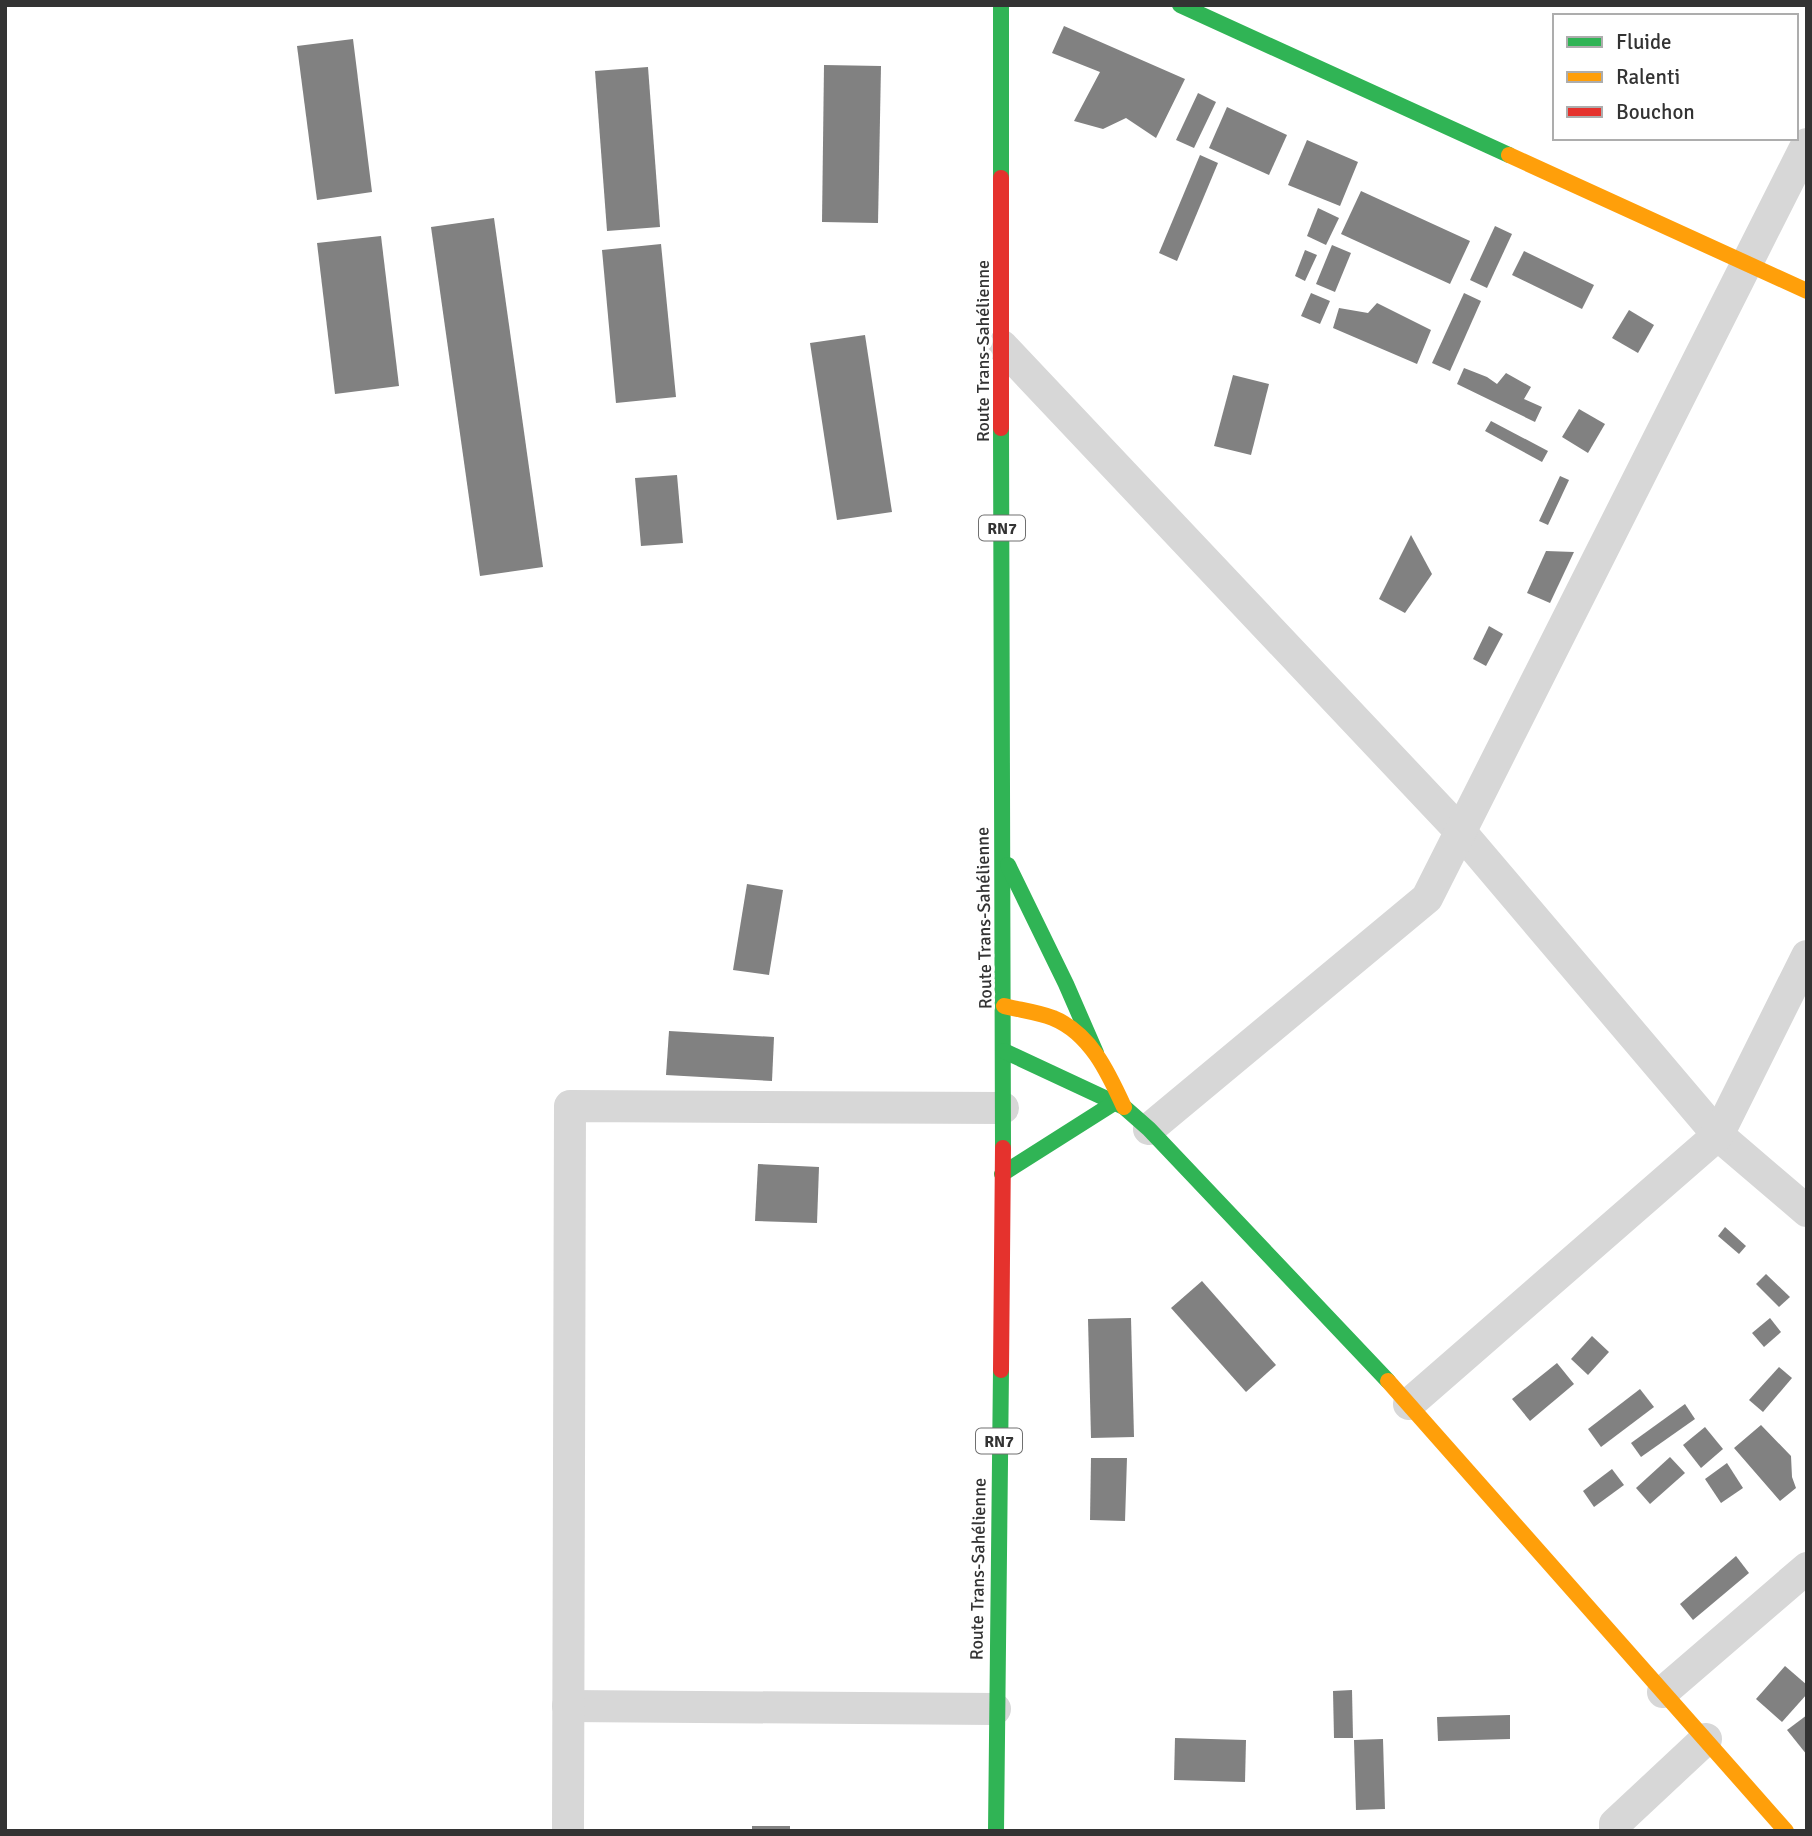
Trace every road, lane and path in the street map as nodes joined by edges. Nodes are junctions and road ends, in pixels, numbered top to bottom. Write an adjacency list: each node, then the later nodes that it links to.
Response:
1 (1001, 5): 6 (main road, Route Trans-Sahélienne / RN7)
2 (1180, 5): 4 (main road)
3 (1807, 144): 4 (street)
4 (1748, 265): 5 (main road); 7 (street)
5 (1807, 291)
6 (1002, 346): 7 (street); 8 (main road, Route Trans-Sahélienne / RN7)
7 (1461, 831): 15 (street); 16 (street)
8 (1002, 852): 10 (main road, Route Trans-Sahélienne / RN7); 12 (main road)
9 (1807, 956): 16 (street)
10 (1004, 1006): 11 (main road, Route Trans-Sahélienne / RN7); 12 (main road)
11 (1004, 1051): 13 (main road); 14 (main road, Route Trans-Sahélienne / RN7)
12 (1096, 1053): 13 (main road)
13 (1119, 1105): 15 (main road); 17 (main road)
14 (1003, 1108): 17 (main road, Route Trans-Sahélienne / RN7); 22 (street)
15 (1149, 1129): 19 (main road)
16 (1718, 1135): 18 (street); 19 (street)
17 (1002, 1174): 23 (main road, Route Trans-Sahélienne / RN7)
18 (1807, 1211)
19 (1409, 1404): 21 (main road)
20 (1807, 1569): 21 (street)
21 (1663, 1692): 24 (main road)
22 (568, 1706): 23 (street); 25 (street)
23 (995, 1709): 26 (main road, Route Trans-Sahélienne / RN7)
24 (1706, 1740): 27 (street); 28 (main road)
25 (568, 1831)
26 (996, 1831)
27 (1615, 1831)
28 (1786, 1831)

